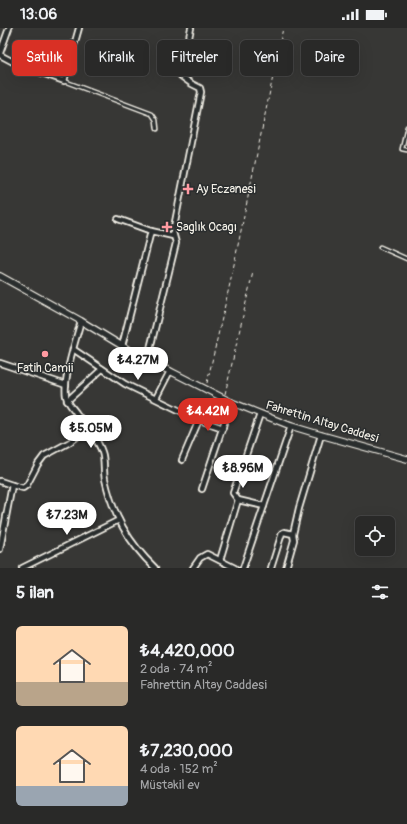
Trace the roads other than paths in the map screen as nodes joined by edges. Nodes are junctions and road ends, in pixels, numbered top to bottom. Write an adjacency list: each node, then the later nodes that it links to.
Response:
1 (9, 28): 4 (street)
2 (79, 28): 5 (street)
3 (191, 28): 11 (street)
4 (0, 54): 5 (street)
5 (64, 81): 7 (lane)
6 (407, 127): 8 (lane)
7 (157, 129)
8 (407, 150)
9 (118, 219): 10 (street)
10 (151, 232): 11 (street); 16 (street)
11 (173, 236): 18 (street)
12 (380, 247): 13 (lane)
13 (407, 259)
14 (0, 276): 15 (street, Fahrettin Altay Caddesi)
15 (81, 321): 16 (street, Fahrettin Altay Caddesi); 17 (street)
16 (122, 346): 18 (street, Fahrettin Altay Caddesi)
17 (72, 349): 20 (street); 22 (street)
18 (147, 360): 21 (street, Fahrettin Altay Caddesi)
19 (0, 363): 22 (street)
20 (102, 369): 23 (street); 24 (street)
21 (170, 371): 23 (street); 25 (street, Fahrettin Altay Caddesi)
22 (66, 385): 24 (street)
23 (156, 398): 27 (street)
24 (68, 401): 29 (street)
25 (231, 402): 26 (street, Fahrettin Altay Caddesi); 30 (street)
26 (260, 414): 28 (street, Fahrettin Altay Caddesi); 37 (street)
27 (199, 420): 30 (street); 33 (street)
28 (291, 426): 31 (street, Fahrettin Altay Caddesi); 38 (street)
29 (89, 428): 35 (street); 39 (street)
30 (222, 428): 36 (street)
31 (321, 436): 32 (street, Fahrettin Altay Caddesi); 40 (street)
32 (407, 459)
33 (182, 460)
34 (0, 481): 35 (street)
35 (12, 485): 41 (street)
36 (202, 489)
37 (238, 500): 38 (street); 42 (street)
38 (264, 506): 47 (street)
39 (119, 520): 43 (street); 44 (street)
40 (293, 534): 48 (street); 49 (street)
41 (0, 549)
42 (220, 560): 45 (street); 46 (street)
43 (22, 568)
44 (155, 568)
45 (193, 568)
46 (235, 568)
47 (243, 568)
48 (271, 568)
49 (286, 568)

